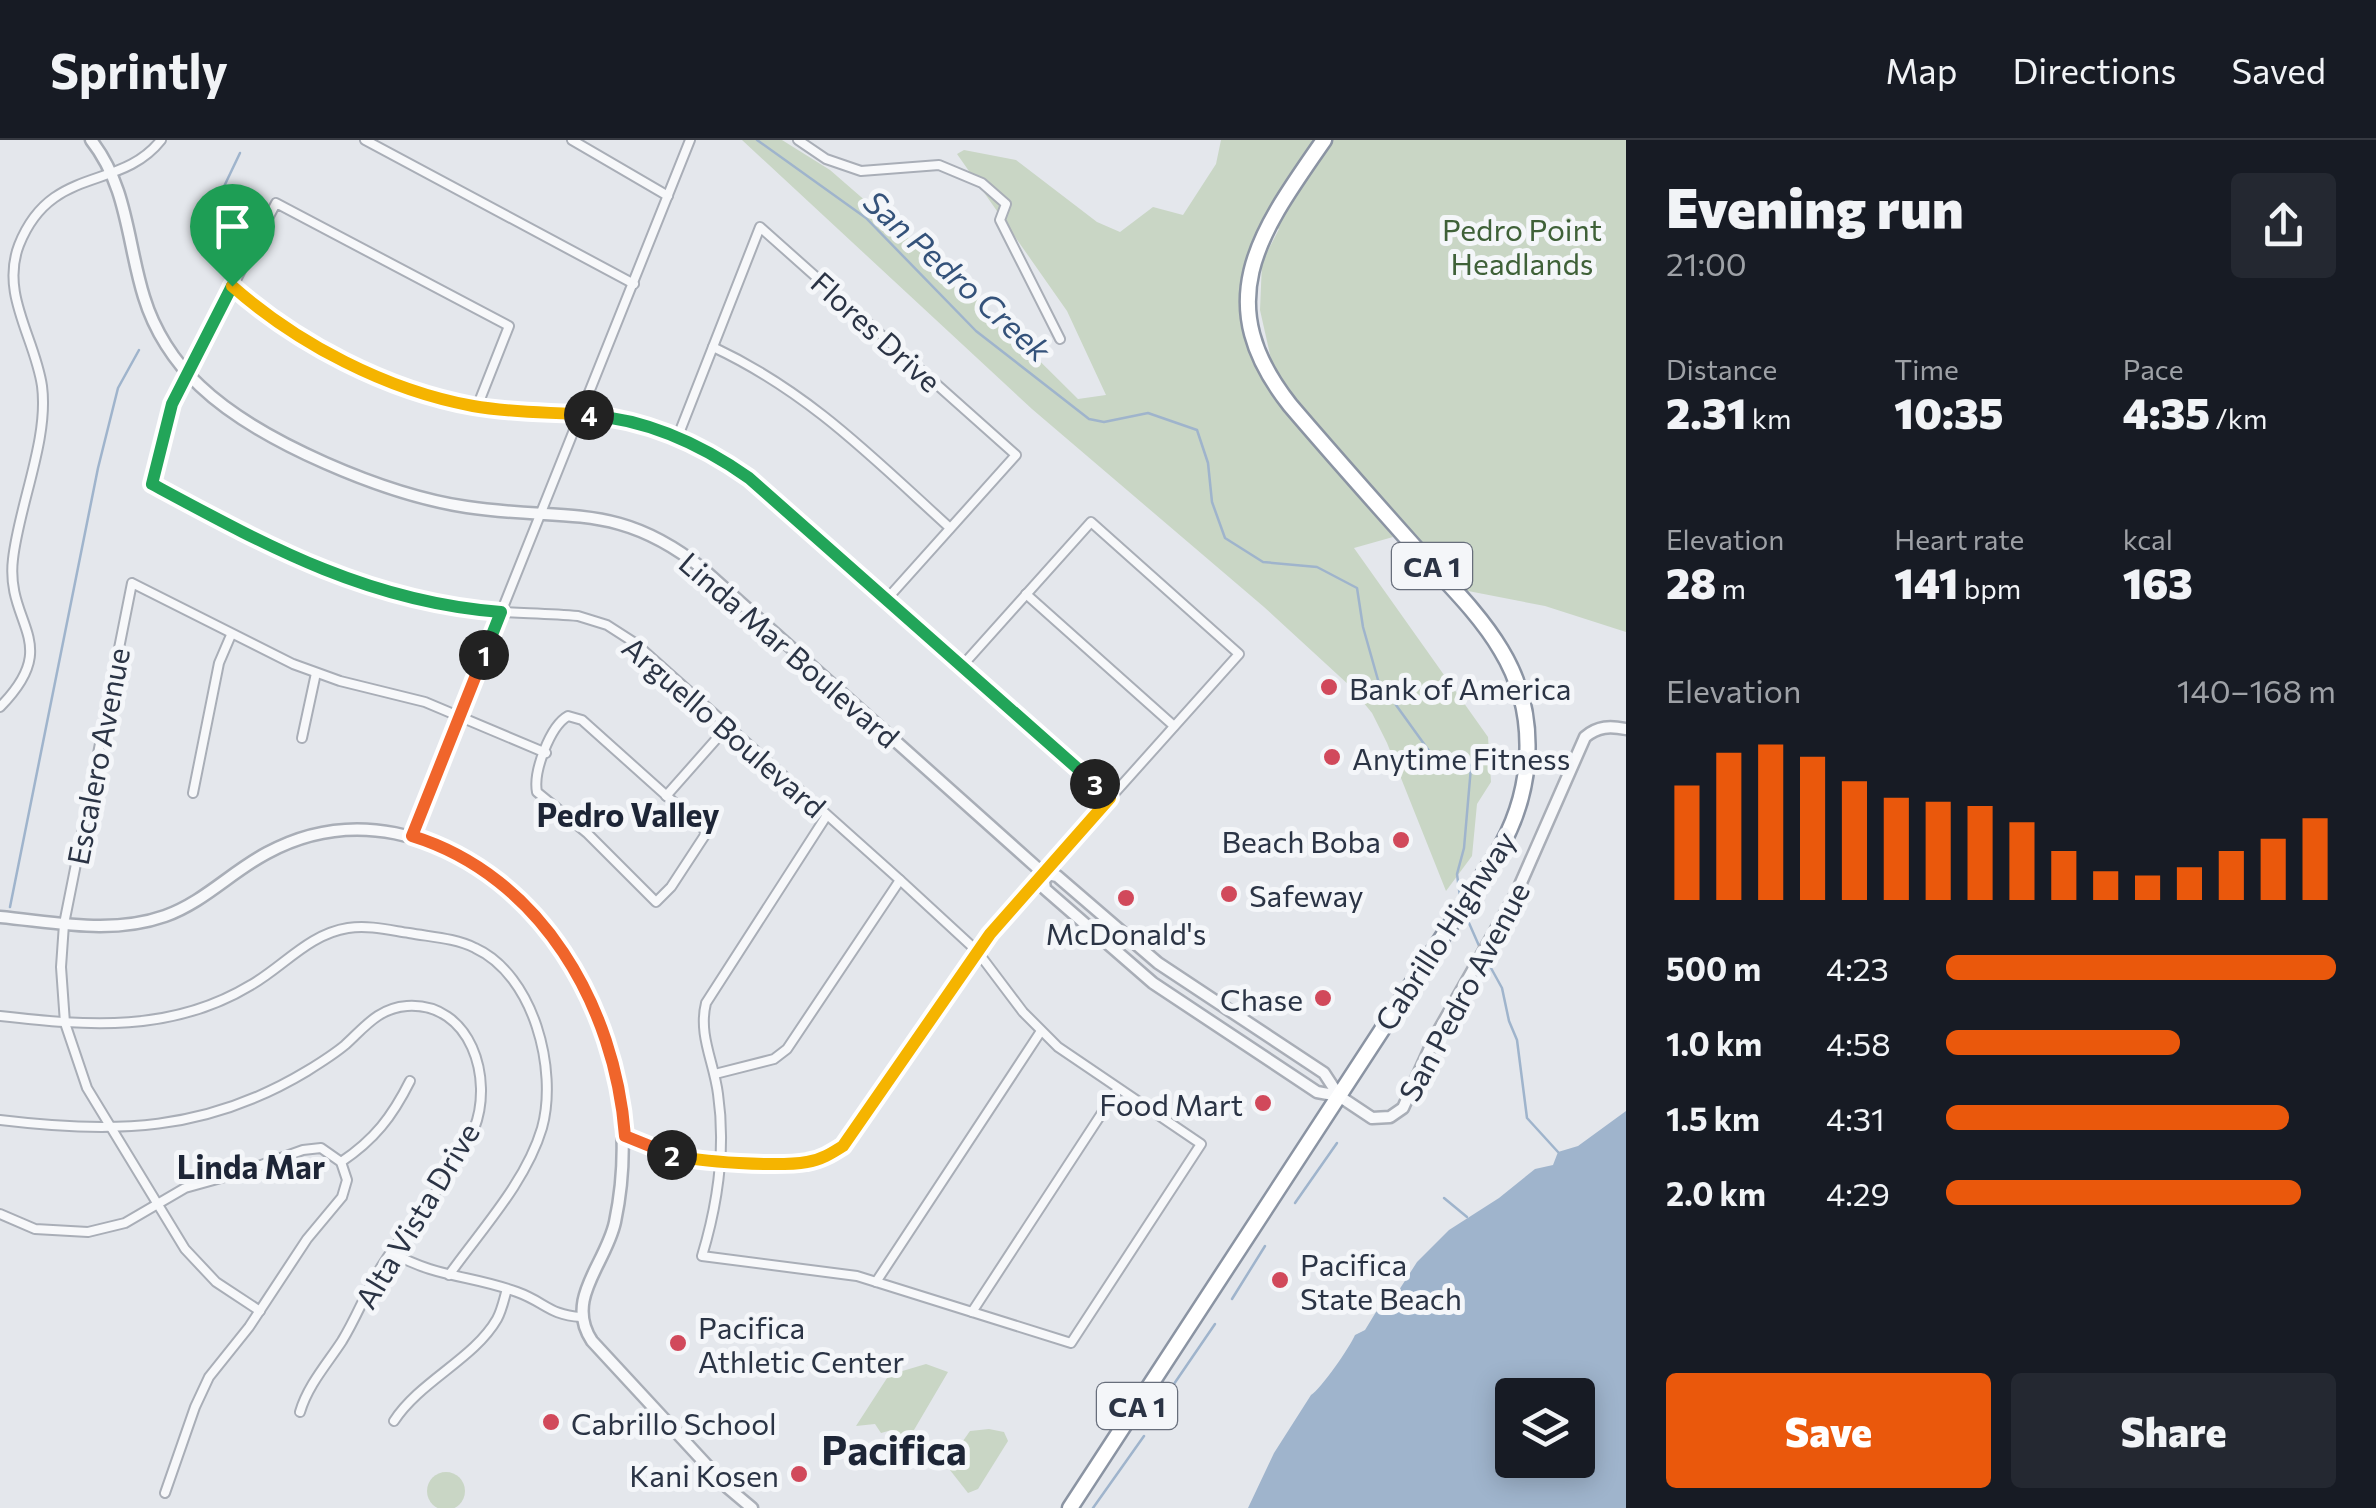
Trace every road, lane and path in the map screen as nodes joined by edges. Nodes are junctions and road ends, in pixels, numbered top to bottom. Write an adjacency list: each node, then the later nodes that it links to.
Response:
1 (91, 140): 10 (street, Linda Mar Boulevard)
2 (161, 140): 10 (street)
3 (365, 140): 9 (street)
4 (395, 140): 9 (street)
5 (572, 140): 11 (street)
6 (690, 140): 11 (street)
7 (798, 140): 14 (street)
8 (1324, 140): 55 (highway, Cabrillo Highway / CA 1)
9 (388, 153): 12 (street)
10 (110, 172): 18 (street, Linda Mar Boulevard); 25 (street)
11 (668, 196): 12 (street)
12 (634, 284): 20 (street)
13 (232, 286): 18 (street); 19 (street); 19 (street)
14 (1041, 302): 15 (street); 16 (street)
15 (1030, 307)
16 (1060, 339)
17 (713, 347): 21 (street, Flores Drive); 23 (street); 23 (street, Flores Drive)
18 (187, 372): 22 (street, Linda Mar Boulevard); 28 (street, Arguello Boulevard)
19 (477, 407): 20 (street)
20 (582, 415): 21 (street); 22 (street)
21 (678, 436): 27 (street)
22 (542, 513): 28 (street); 44 (street, Linda Mar Boulevard)
23 (950, 528): 27 (street, Flores Drive)
24 (0, 559): 25 (street)
25 (12, 562): 32 (street)
26 (1026, 594): 30 (street); 34 (street); 34 (street)
27 (886, 600): 30 (street)
28 (501, 612): 33 (street); 35 (street, Arguello Boulevard)
29 (231, 636): 31 (street, Escalero Avenue); 39 (street); 47 (street, Escalero Avenue)
30 (962, 666): 41 (street)
31 (316, 673): 33 (street, Escalero Avenue); 37 (street)
32 (0, 707)
33 (458, 718): 38 (street, Escalero Avenue); 43 (street)
34 (1174, 726): 41 (street)
35 (728, 727): 40 (street); 42 (street, Arguello Boulevard)
36 (1626, 730): 55 (street, San Pedro Avenue)
37 (302, 738)
38 (546, 753): 40 (street); 40 (street)
39 (192, 793)
40 (666, 796)
41 (1110, 798): 44 (street)
42 (826, 815): 45 (street, Arguello Boulevard); 52 (street)
43 (412, 836): 47 (street); 58 (street)
44 (1043, 873): 48 (street); 55 (street, Linda Mar Boulevard); 55 (street, Linda Mar Boulevard)
45 (900, 880): 48 (street, Arguello Boulevard); 52 (street)
46 (0, 917): 47 (street)
47 (64, 924): 50 (street, Escalero Avenue)
48 (977, 951): 51 (street, Arguello Boulevard); 59 (street)
49 (0, 1016): 50 (street)
50 (64, 1023): 57 (street, Escalero Avenue); 64 (street)
51 (1041, 1031): 54 (street, Arguello Boulevard); 65 (street)
52 (715, 1074): 59 (street)
53 (410, 1082): 60 (street)
54 (1117, 1090): 68 (street); 68 (street, Arguello Boulevard)
55 (1339, 1096): 74 (highway, Cabrillo Highway / CA 1)
56 (0, 1120): 57 (street, Alta Vista Drive)
57 (110, 1130): 61 (street, Escalero Avenue); 63 (street, Alta Vista Drive)
58 (625, 1136): 59 (street); 69 (street)
59 (720, 1160): 65 (street)
60 (341, 1162): 61 (street); 67 (street)
61 (156, 1204): 62 (street); 67 (street, Escalero Avenue)
62 (0, 1214)
63 (391, 1252): 64 (street); 70 (street, Alta Vista Drive)
64 (448, 1276): 66 (street)
65 (876, 1282): 68 (street)
66 (507, 1289): 69 (street); 71 (street)
67 (260, 1311): 72 (street)
68 (972, 1312)
69 (582, 1318): 73 (street)
70 (300, 1412)
71 (394, 1420)
72 (165, 1494)
73 (752, 1508)
74 (1071, 1508)

